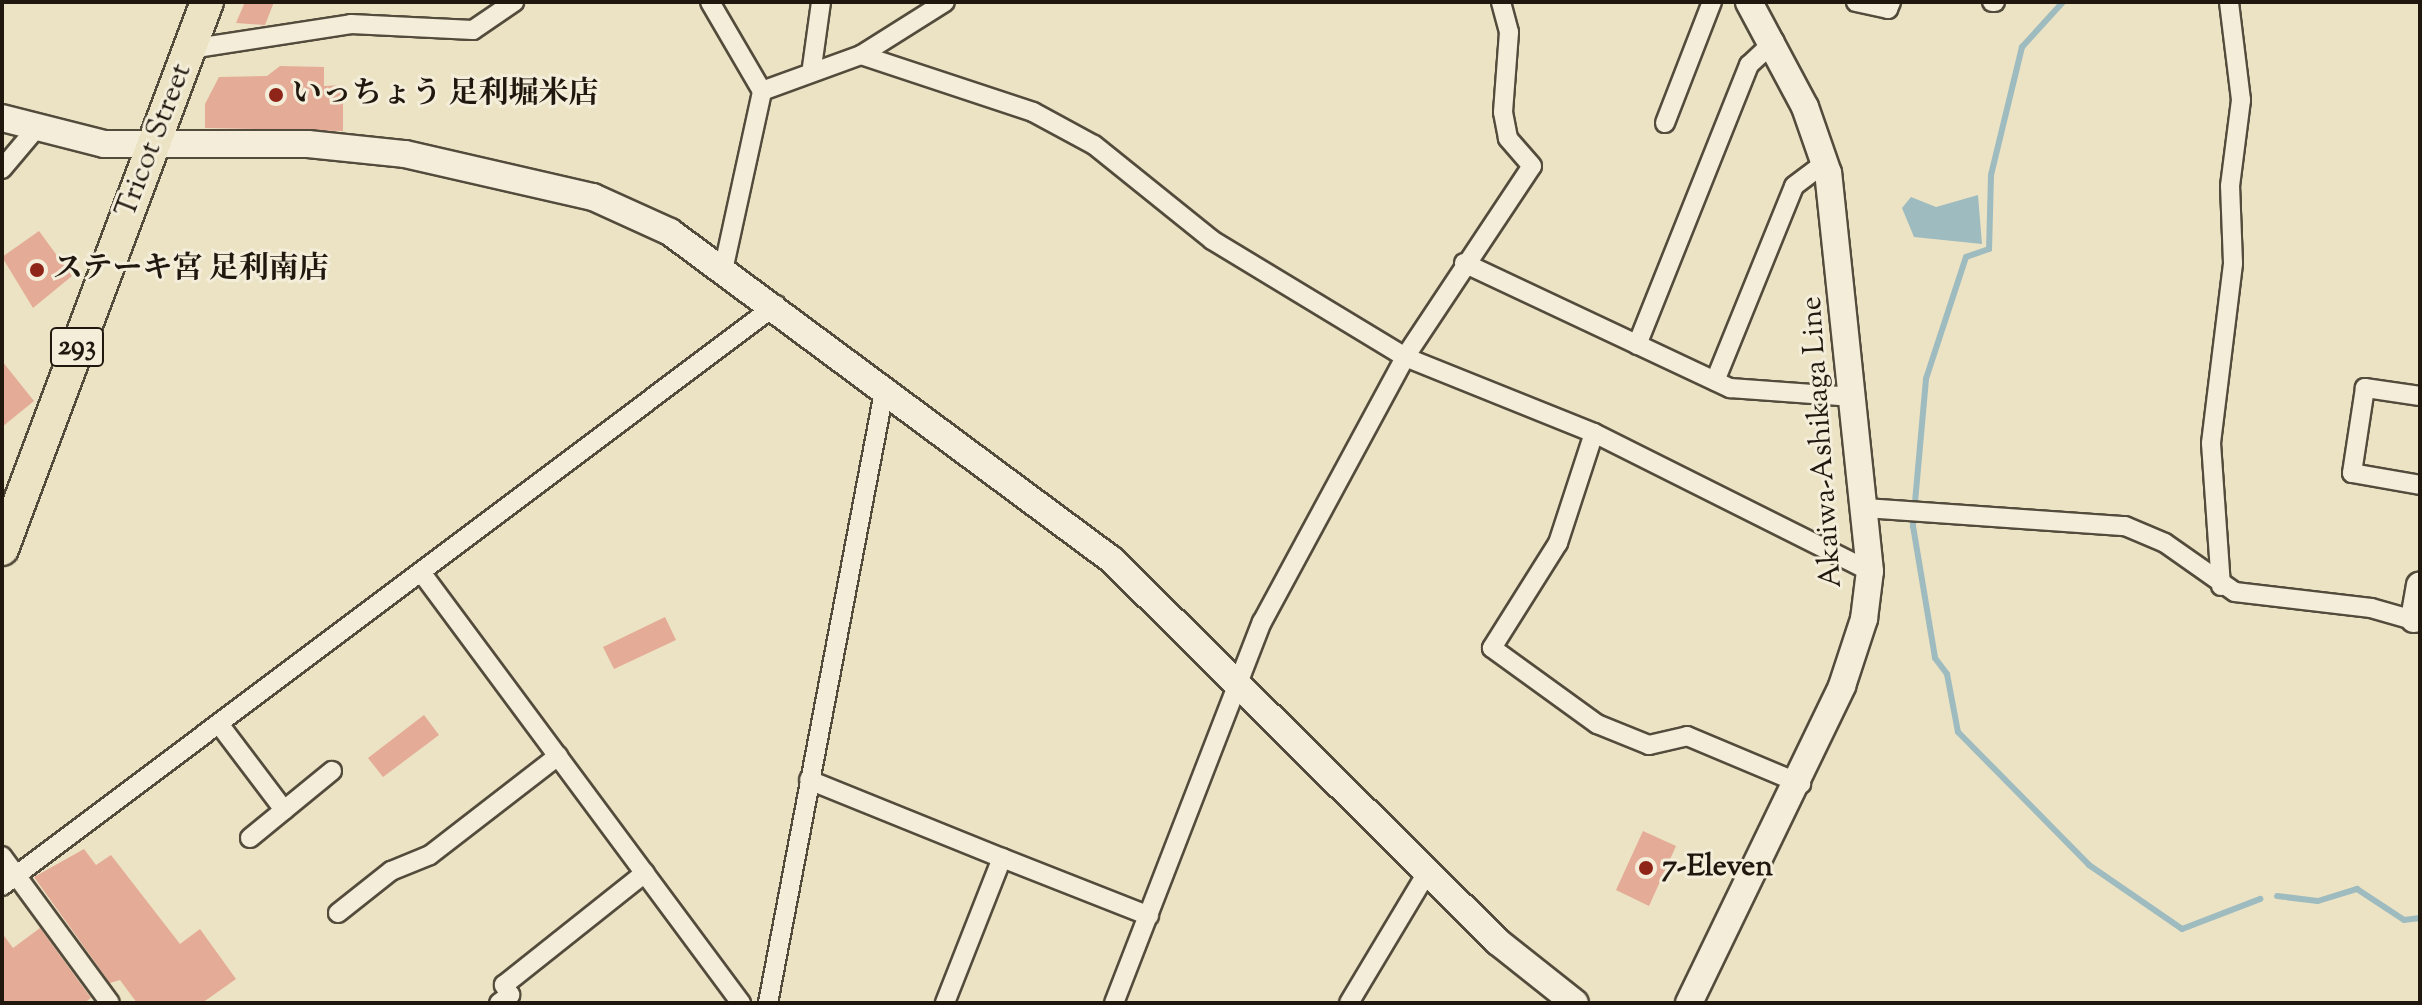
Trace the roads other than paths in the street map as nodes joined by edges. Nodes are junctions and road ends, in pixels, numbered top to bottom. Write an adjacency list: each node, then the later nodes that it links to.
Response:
1 (207, 2): 13 (highway, Tricot Street / 293)
2 (514, 2): 13 (street)
3 (710, 2): 16 (street)
4 (821, 2): 15 (street)
5 (945, 2): 14 (street)
6 (1501, 2): 23 (street)
7 (1712, 2): 18 (street)
8 (1749, 2): 12 (street, Akaiwa-Ashikaga Line)
9 (1856, 2): 10 (street)
10 (1891, 2)
11 (2229, 2): 38 (street)
12 (1775, 41): 21 (street, Akaiwa-Ashikaga Line); 26 (street)
13 (190, 49): 20 (highway, Tricot Street / 293)
14 (861, 55): 15 (street); 27 (street)
15 (812, 67): 16 (street)
16 (762, 91): 24 (street)
17 (2, 118): 19 (street)
18 (1665, 123)
19 (35, 130): 20 (street); 22 (street)
20 (153, 145): 24 (street); 35 (highway, Tricot Street / 293)
21 (1824, 163): 28 (street); 31 (street, Akaiwa-Ashikaga Line)
22 (2, 169)
23 (1464, 263): 26 (street); 27 (street)
24 (724, 266): 25 (street)
25 (776, 305): 29 (street); 37 (street)
26 (1637, 345): 28 (street)
27 (1405, 357): 32 (street); 41 (street)
28 (1715, 381): 31 (street)
29 (885, 387): 41 (street); 45 (street)
30 (2420, 396): 33 (street)
31 (1854, 397): 34 (street, Akaiwa-Ashikaga Line)
32 (1594, 433): 36 (street); 46 (street)
33 (2420, 485)
34 (1865, 508): 36 (street, Akaiwa-Ashikaga Line); 38 (street)
35 (2, 549)
36 (1870, 571): 46 (street, Akaiwa-Ashikaga Line)
37 (421, 572): 42 (street); 43 (street)
38 (2221, 586): 40 (street)
39 (2420, 586): 40 (street)
40 (2417, 620)
41 (1241, 683): 51 (street); 55 (street)
42 (219, 724): 47 (street); 53 (street)
43 (558, 756): 52 (street); 54 (street)
44 (332, 771): 47 (street)
45 (809, 780): 50 (street); 56 (street)
46 (1801, 784): 64 (street, Akaiwa-Ashikaga Line)
47 (284, 810): 48 (street)
48 (250, 838)
49 (2, 856): 53 (street)
50 (1002, 858): 55 (street); 60 (street)
51 (1428, 871): 62 (street); 63 (street)
52 (645, 873): 58 (street); 59 (street)
53 (9, 881): 57 (street)
54 (336, 913)
55 (1149, 916): 61 (street)
56 (777, 1001)
57 (110, 1003)
58 (499, 1003)
59 (741, 1003)
60 (945, 1003)
61 (1114, 1003)
62 (1349, 1003)
63 (1575, 1003)
64 (1689, 1003)

